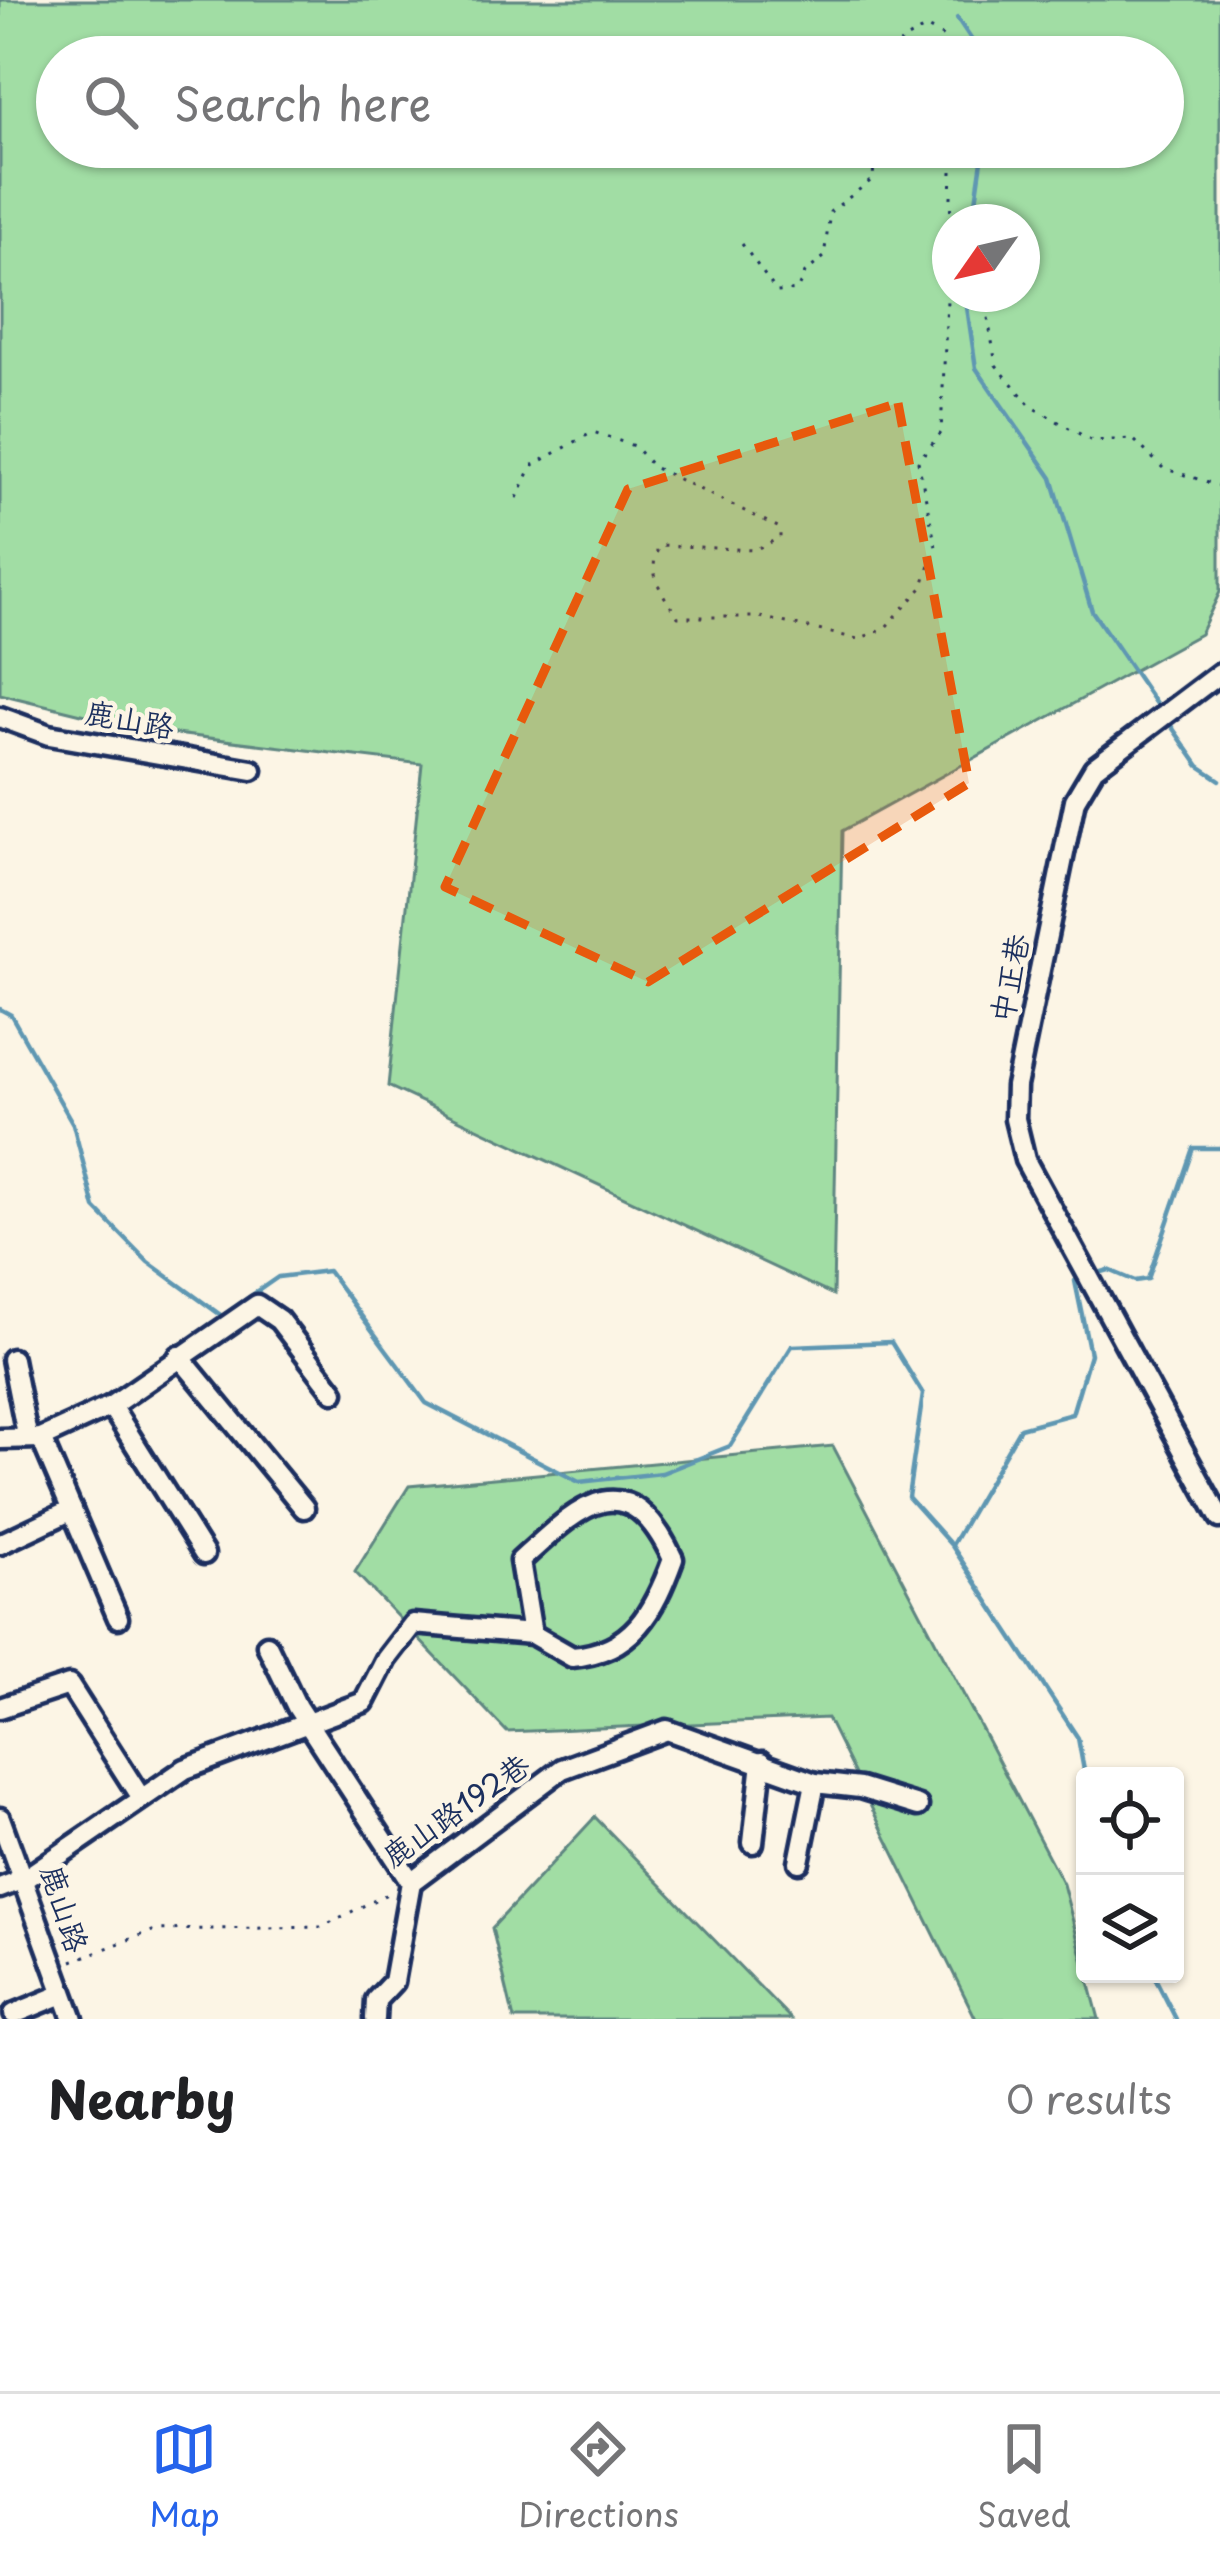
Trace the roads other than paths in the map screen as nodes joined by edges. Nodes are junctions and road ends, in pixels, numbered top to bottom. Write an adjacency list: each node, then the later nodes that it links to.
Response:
1 (1220, 674): 12 (street, 中正巷)
2 (0, 717): 3 (street, 鹿山路)
3 (252, 770)
4 (179, 1355): 6 (street); 7 (street); 10 (street)
5 (12, 1359): 8 (street)
6 (334, 1392)
7 (111, 1406): 8 (street); 14 (street)
8 (34, 1437): 9 (street); 11 (street)
9 (0, 1439)
10 (304, 1508)
11 (72, 1510): 13 (street); 15 (street)
12 (1220, 1518)
13 (0, 1544)
14 (204, 1554)
15 (118, 1618)
16 (532, 1634): 16 (street); 19 (street)
17 (267, 1645): 19 (street)
18 (0, 1708): 22 (street)
19 (306, 1722): 22 (street); 28 (street)
20 (762, 1762): 21 (street, 鹿山路192巷); 25 (street); 28 (street, 鹿山路192巷)
21 (815, 1784): 23 (street, 鹿山路192巷); 26 (street)
22 (140, 1795): 27 (street)
23 (918, 1806)
24 (0, 1818): 27 (street, 鹿山路)
25 (753, 1843)
26 (799, 1862)
27 (26, 1878): 29 (street); 30 (street, 鹿山路)
28 (410, 1882): 33 (street)
29 (0, 1888)
30 (63, 1994): 31 (street); 32 (street, 鹿山路)
31 (14, 2014)
32 (73, 2019)
33 (375, 2019)

